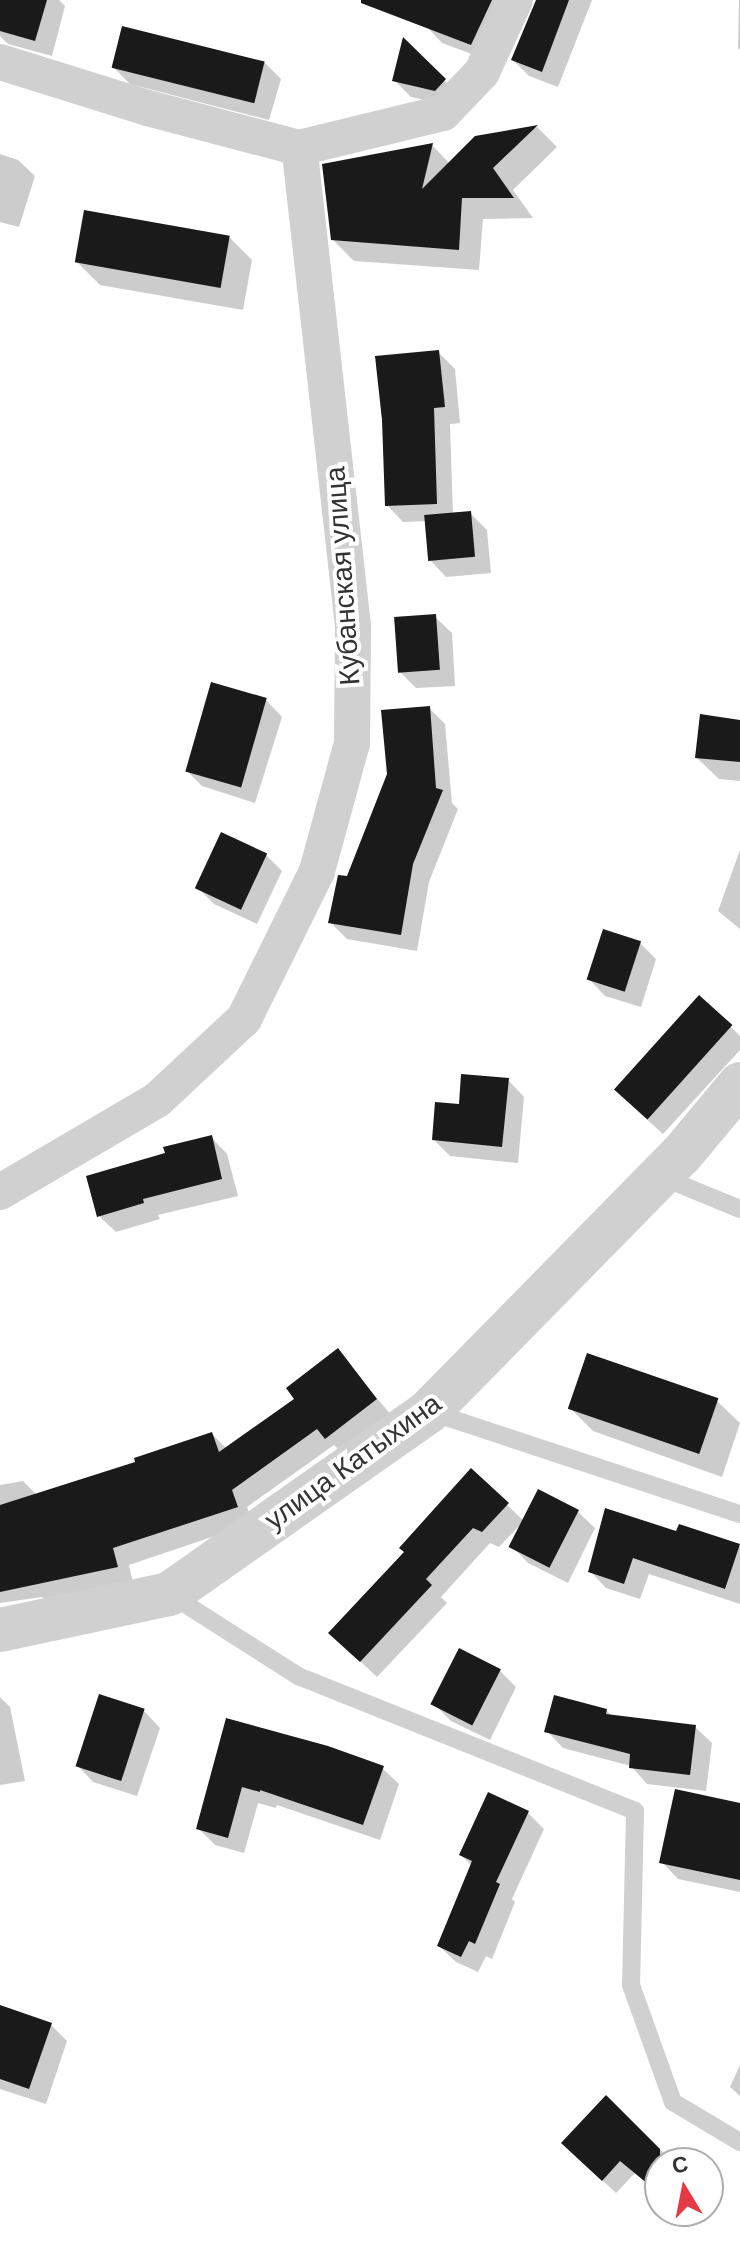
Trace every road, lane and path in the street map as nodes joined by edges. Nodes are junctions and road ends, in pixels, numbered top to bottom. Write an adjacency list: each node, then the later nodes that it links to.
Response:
1 (515, 0): 3 (street)
2 (0, 62): 3 (street)
3 (299, 148): 6 (street, Кубанская улица)
4 (740, 1084): 5 (street, улица Катыхина)
5 (659, 1176): 7 (lane); 8 (street, улица Катыхина)
6 (0, 1192)
7 (740, 1209)
8 (429, 1411): 9 (lane); 10 (street, улица Катыхина)
9 (740, 1514)
10 (169, 1594): 11 (street, улица Катыхина); 12 (lane)
11 (0, 1630)
12 (740, 2142)

